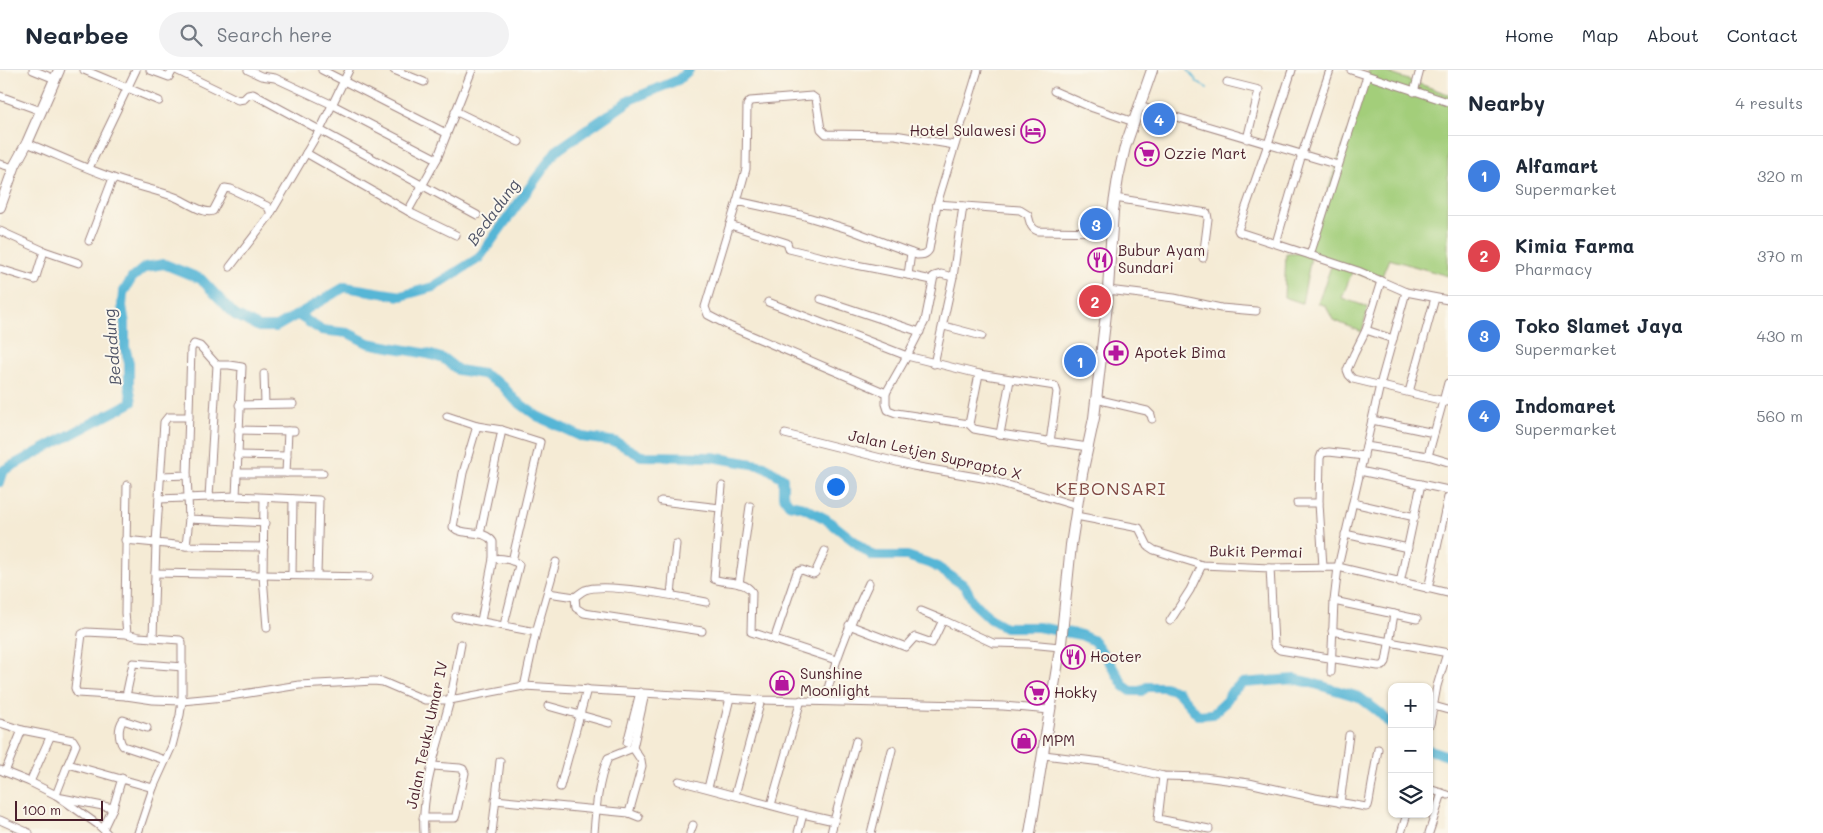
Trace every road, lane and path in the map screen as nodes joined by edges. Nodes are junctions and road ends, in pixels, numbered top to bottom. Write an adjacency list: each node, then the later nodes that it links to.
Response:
1 (33, 70): 17 (street)
2 (84, 70): 22 (street)
3 (136, 70): 22 (street)
4 (150, 70): 5 (street)
5 (174, 70): 33 (street)
6 (248, 70): 28 (street)
7 (322, 70): 19 (street)
8 (349, 70): 19 (street)
9 (394, 70): 20 (street)
10 (472, 70): 31 (street)
11 (978, 70): 39 (street)
12 (1152, 70): 29 (main road)
13 (1292, 70): 38 (street)
14 (1330, 70): 41 (street)
15 (1351, 70): 18 (street)
16 (1420, 70): 24 (street)
17 (57, 75): 30 (main road)
18 (1367, 76): 24 (street); 44 (street)
19 (344, 82): 28 (street); 34 (street)
20 (424, 82)
21 (1227, 82): 35 (street)
22 (128, 88): 26 (street); 46 (street)
23 (1054, 91): 32 (street)
24 (1414, 92): 27 (street)
25 (0, 96): 30 (street)
26 (159, 101)
27 (1448, 102)
28 (333, 105): 33 (street); 42 (street)
29 (1139, 106): 32 (main road); 35 (street)
30 (41, 111): 37 (main road)
31 (455, 111): 34 (street); 36 (street)
32 (1134, 122): 49 (main road)
33 (319, 131): 40 (street); 48 (street)
34 (446, 133): 42 (street)
35 (1247, 139): 38 (street)
36 (520, 142)
37 (27, 143): 45 (main road); 46 (street)
38 (1268, 144): 41 (street); 62 (street)
39 (954, 145): 50 (street); 51 (street)
40 (306, 153): 54 (street); 55 (street)
41 (1302, 154): 44 (street); 62 (street)
42 (437, 159): 48 (street)
43 (0, 164): 45 (street)
44 (1338, 165): 65 (street)
45 (14, 168): 53 (main road)
46 (89, 168): 47 (street)
47 (113, 178): 55 (street); 61 (street)
48 (422, 185): 54 (street); 56 (street)
49 (1115, 198): 59 (main road); 66 (street)
50 (737, 201): 57 (street); 64 (street)
51 (936, 204): 52 (street); 64 (street)
52 (963, 206): 59 (street); 71 (street)
53 (0, 207)
54 (408, 211): 60 (street)
55 (271, 213): 68 (street)
56 (477, 215)
57 (730, 225): 70 (street); 95 (street)
58 (0, 231): 63 (street)
59 (1112, 232): 74 (main road)
60 (456, 235)
61 (89, 241)
62 (1276, 243): 65 (street)
63 (44, 251): 67 (street); 69 (street)
64 (911, 253): 70 (street)
65 (1310, 255): 73 (street)
66 (1203, 258)
67 (79, 263)
68 (230, 268)
69 (0, 269)
70 (908, 275): 72 (street)
71 (953, 277): 72 (street); 81 (street)
72 (932, 280): 83 (street)
73 (1381, 281): 75 (street); 82 (street)
74 (1108, 290): 80 (street); 96 (main road)
75 (1406, 292): 76 (street); 85 (street)
76 (1435, 298): 78 (street); 94 (street)
77 (821, 299): 83 (street)
78 (1448, 300)
79 (768, 302): 86 (street)
80 (1256, 311)
81 (944, 326): 84 (street); 87 (street)
82 (1366, 330): 85 (street); 93 (street)
83 (920, 332): 86 (street)
84 (982, 336)
85 (1393, 340): 93 (street)
86 (908, 356): 87 (street); 95 (street)
87 (934, 364): 90 (street)
88 (217, 365): 100 (street); 102 (street); 131 (street)
89 (264, 374): 98 (street)
90 (980, 374): 91 (street); 105 (street)
91 (1010, 380): 111 (street); 112 (street)
92 (1448, 383): 97 (street)
93 (1380, 385): 94 (street); 104 (street)
94 (1409, 392): 97 (street)
95 (886, 393): 105 (street)
96 (1096, 398): 103 (street); 114 (main road)
97 (1445, 401): 109 (street)
98 (265, 404): 99 (street); 100 (street)
99 (293, 404)
100 (239, 405): 107 (street)
101 (447, 416): 106 (street)
102 (189, 417): 124 (street); 125 (street)
103 (1152, 419)
104 (1372, 420): 109 (street); 113 (street)
105 (969, 424): 111 (street)
106 (477, 426): 108 (street); 147 (street)
107 (238, 430): 115 (street); 116 (street)
108 (502, 430): 147 (street); 157 (street)
109 (1434, 433): 118 (street)
110 (785, 434): 143 (street, Jalan Letjen Suprapto X)
111 (1000, 434): 112 (street)
112 (1050, 442): 114 (street)
113 (1366, 446): 117 (street); 118 (street)
114 (1088, 447): 143 (main road)
115 (238, 455): 116 (street); 121 (street)
116 (287, 456): 122 (street)
117 (1364, 456): 120 (street); 139 (street)
118 (1428, 456): 119 (street)
119 (1448, 462)
120 (1360, 471): 127 (street); 140 (street)
121 (237, 473): 122 (street); 130 (street)
122 (286, 473): 123 (street)
123 (323, 473)
124 (186, 475): 125 (street); 135 (street)
125 (161, 476): 134 (street)
126 (127, 484): 149 (street)
127 (1421, 484): 129 (street); 144 (street)
128 (722, 486): 142 (street)
129 (1448, 490)
130 (236, 496): 131 (street); 133 (street)
131 (209, 497): 135 (street)
132 (1448, 497): 171 (street)
133 (264, 498): 136 (street); 146 (street)
134 (159, 499): 135 (street); 150 (street)
135 (186, 499): 145 (street)
136 (292, 499): 164 (street); 165 (street)
137 (661, 501): 142 (street)
138 (1297, 503): 139 (street)
139 (1319, 503): 160 (street)
140 (1353, 503): 144 (street); 148 (street)
141 (750, 506): 170 (street)
142 (720, 508): 170 (street)
143 (1077, 511): 159 (street, Bukit Permai); 196 (main road)
144 (1414, 517): 154 (street)
145 (189, 519): 146 (street); 152 (street)
146 (265, 523): 153 (street)
147 (480, 534): 156 (street)
148 (1346, 534): 154 (street); 161 (street)
149 (125, 540): 150 (street); 191 (street)
150 (156, 543): 152 (street); 163 (street)
151 (676, 544): 174 (street)
152 (186, 546): 153 (street)
153 (264, 547): 166 (street)
154 (1408, 548): 169 (street)
155 (825, 551): 193 (street)
156 (492, 559): 157 (street); 183 (street)
157 (512, 561): 185 (street)
158 (556, 562): 172 (street)
159 (1202, 565): 162 (street, Bukit Permai); 184 (street)
160 (1322, 567): 161 (street, Bukit Permai); 162 (street, Bukit Permai)
161 (1338, 567): 169 (street, Bukit Permai); 176 (street)
162 (1270, 568): 198 (street)
163 (155, 573): 166 (street); 192 (street)
164 (292, 575): 165 (street); 166 (street)
165 (317, 575): 167 (street)
166 (264, 576): 187 (street)
167 (369, 577)
168 (869, 583): 186 (street)
169 (1400, 583): 171 (street, Bukit Permai)
170 (739, 584): 193 (street)
171 (1428, 589): 173 (street, Bukit Permai)
172 (548, 592): 175 (street); 190 (street)
173 (1448, 593)
174 (672, 595): 175 (street); 177 (street)
175 (575, 597): 188 (street)
176 (1334, 601): 179 (street); 189 (street)
177 (706, 602)
178 (921, 611): 182 (street)
179 (1394, 614): 181 (street); 194 (street)
180 (456, 617): 183 (street)
181 (1416, 619)
182 (943, 620): 186 (street); 196 (street)
183 (481, 621): 185 (street)
184 (1170, 621)
185 (504, 625): 190 (street)
186 (849, 625): 199 (street)
187 (267, 628)
188 (702, 631)
189 (1332, 631): 194 (street); 198 (street)
190 (536, 632): 202 (street)
191 (127, 634): 192 (street); 205 (street)
192 (154, 637): 200 (street)
193 (774, 640): 199 (street)
194 (1388, 642): 197 (street); 198 (street)
195 (461, 644): 208 (street, Jalan Teuku Umar IV)
196 (1060, 645): 215 (main road)
197 (1447, 653): 207 (street)
198 (1331, 658): 201 (street)
199 (836, 660): 211 (street)
200 (183, 666): 205 (street); 212 (street)
201 (1331, 672)
202 (524, 687): 203 (street); 208 (street)
203 (587, 689): 204 (street); 217 (street)
204 (642, 695): 206 (street); 225 (street)
205 (126, 696): 212 (street)
206 (730, 698): 209 (street); 240 (street)
207 (1433, 699)
208 (450, 700): 212 (street); 232 (street, Jalan Teuku Umar IV)
209 (761, 700): 210 (street); 243 (street)
210 (801, 700): 211 (street); 247 (street)
211 (825, 700): 215 (street)
212 (182, 701): 229 (street)
213 (548, 706): 217 (street)
214 (1433, 706): 216 (street)
215 (1050, 710): 228 (main road)
216 (1448, 710)
217 (580, 715): 219 (street); 238 (street)
218 (0, 723): 221 (street)
219 (609, 723)
220 (147, 728): 229 (street)
221 (22, 730): 222 (street); 233 (street)
222 (51, 735): 231 (street); 237 (street)
223 (1349, 735): 246 (street)
224 (856, 742): 256 (street)
225 (630, 745): 249 (street); 250 (street)
226 (1378, 749): 246 (street)
227 (892, 750): 269 (street)
228 (1044, 754): 234 (street); 270 (main road)
229 (165, 760): 239 (street)
230 (500, 761): 245 (street)
231 (68, 764): 235 (street); 244 (street)
232 (433, 766): 253 (street, Jalan Teuku Umar IV); 253 (street)
233 (3, 771): 237 (street)
234 (1163, 776): 246 (street); 258 (street)
235 (122, 778): 239 (street); 248 (street)
236 (679, 781): 240 (street)
237 (30, 782): 244 (street)
238 (560, 787)
239 (153, 788): 262 (street)
240 (708, 788): 243 (street)
241 (1433, 790): 242 (street)
242 (1445, 794): 272 (street)
243 (735, 795): 247 (street)
244 (57, 796): 248 (street); 260 (street)
245 (495, 800): 249 (street); 264 (street)
246 (1340, 803)
247 (771, 804): 251 (street)
248 (113, 808): 260 (street)
249 (596, 811): 250 (street); 265 (street)
250 (628, 813): 252 (street)
251 (804, 814): 256 (street); 267 (street)
252 (640, 817)
253 (423, 818): 263 (street, Jalan Teuku Umar IV)
254 (1406, 818): 271 (street)
255 (0, 820): 259 (street)
256 (834, 821): 268 (street)
257 (693, 824): 266 (street)
258 (1209, 829)
259 (18, 831): 261 (street)
260 (105, 831)
261 (29, 833)
262 (138, 833)
263 (424, 833)
264 (492, 833)
265 (594, 833)
266 (690, 833)
267 (798, 833)
268 (831, 833)
269 (871, 833)
270 (1030, 833)
271 (1401, 833)
272 (1429, 833)

